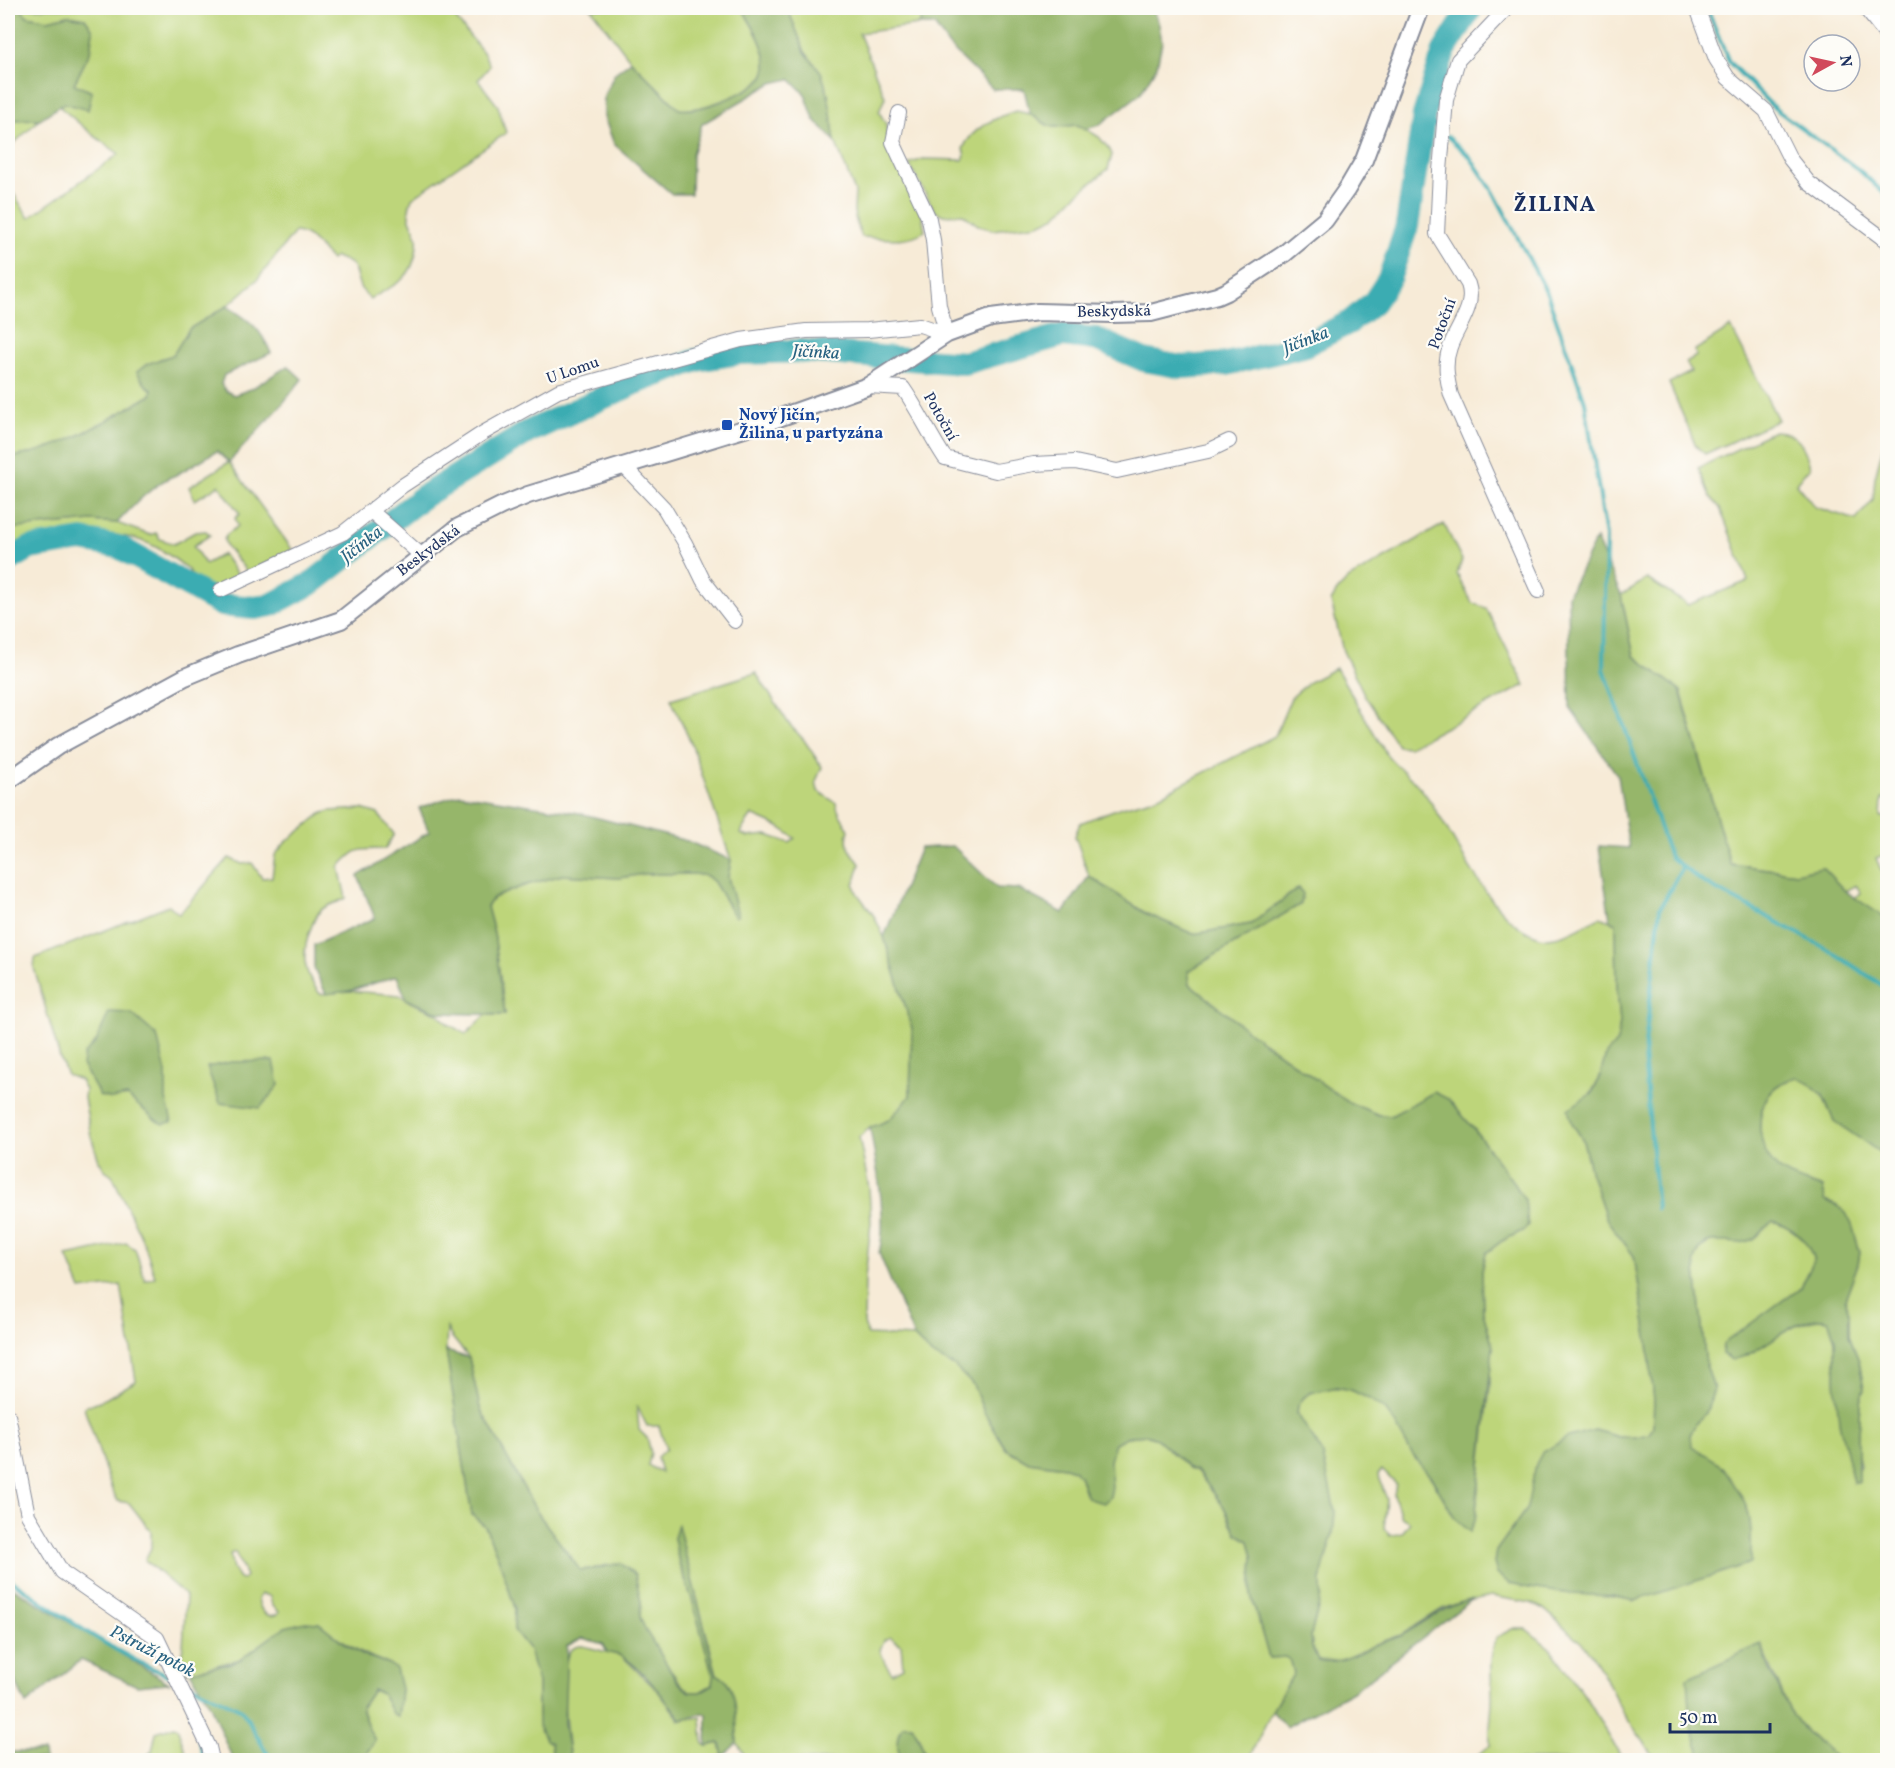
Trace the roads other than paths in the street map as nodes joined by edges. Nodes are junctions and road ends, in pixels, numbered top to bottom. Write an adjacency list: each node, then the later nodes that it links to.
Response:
1 (1421, 8): 8 (street, Beskydská)
2 (1507, 8): 15 (street, Potoční)
3 (1697, 8): 7 (street)
4 (1865, 8): 5 (street)
5 (1887, 37)
6 (899, 113): 8 (street)
7 (1887, 242)
8 (941, 338): 9 (street, Beskydská); 12 (street, U Lomu)
9 (873, 383): 10 (street, Potoční); 11 (street, Beskydská)
10 (1229, 441)
11 (624, 466): 13 (street, Beskydská); 16 (street)
12 (371, 511): 13 (street); 14 (street, U Lomu)
13 (422, 556): 17 (street, Beskydská)
14 (221, 590)
15 (1539, 591)
16 (735, 621)
17 (8, 781)
18 (8, 1415): 19 (street)
19 (212, 1761)

